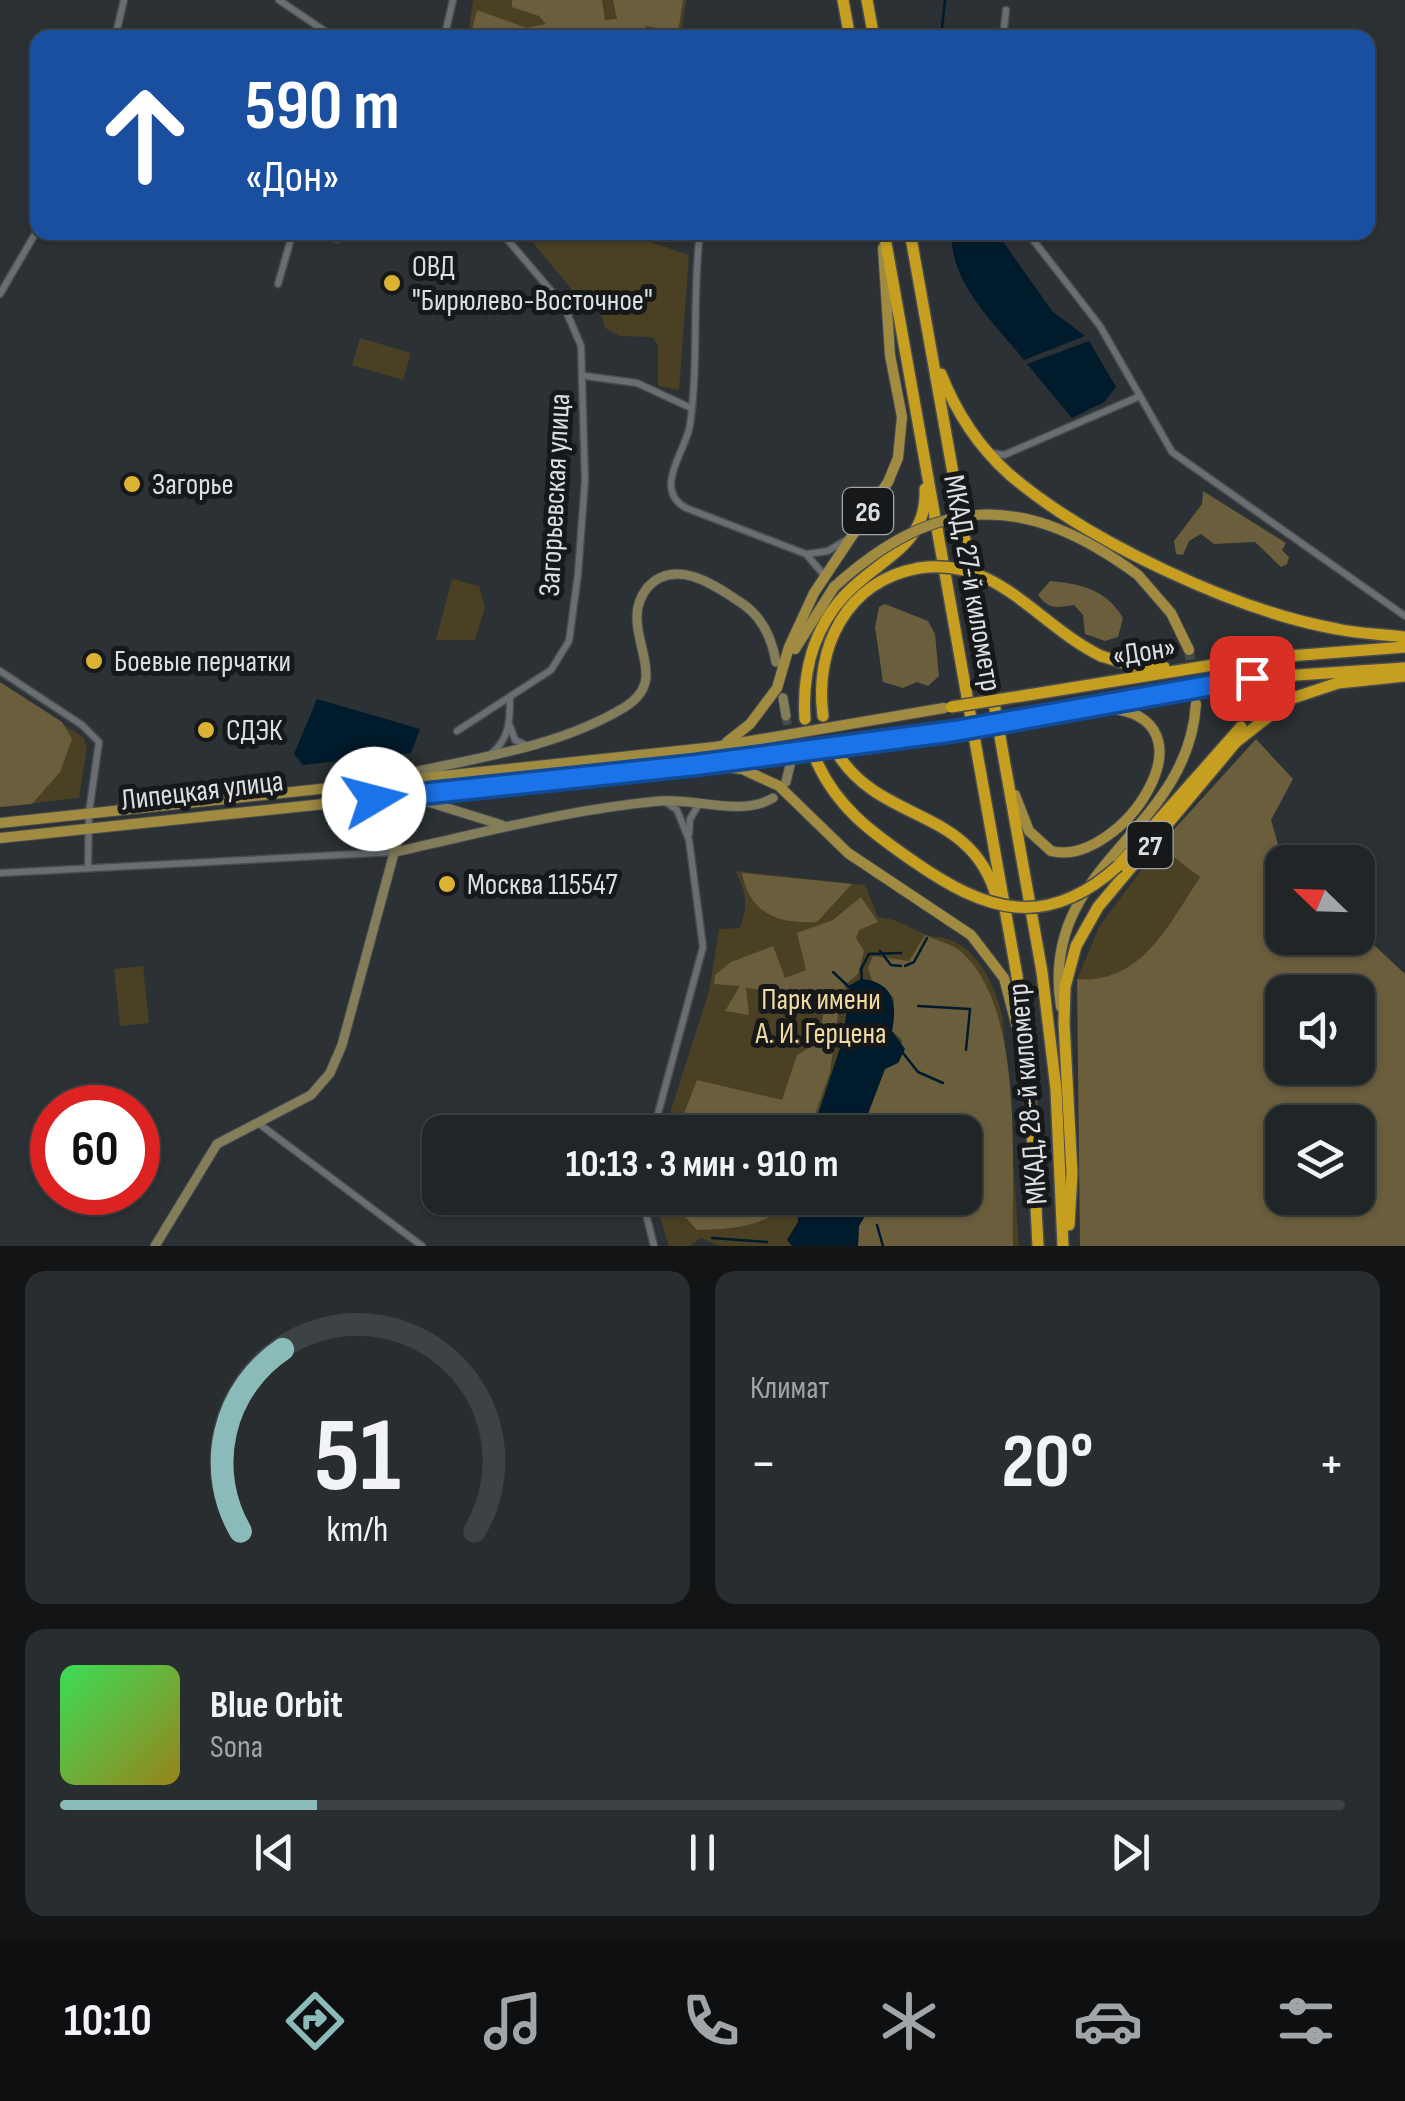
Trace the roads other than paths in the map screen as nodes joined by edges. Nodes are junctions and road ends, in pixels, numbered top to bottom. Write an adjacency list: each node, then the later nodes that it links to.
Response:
1 (124, 0): 7 (street)
2 (279, 0): 8 (street)
3 (453, 0): 9 (street)
4 (844, 0): 10 (highway)
5 (867, 0): 11 (highway)
6 (1006, 10): 12 (street)
7 (117, 30)
8 (323, 30)
9 (446, 30)
10 (849, 30)
11 (873, 30)
12 (1003, 30)
13 (32, 240): 22 (street)
14 (291, 240): 21 (street)
15 (508, 240): 24 (street, Загорьевская улица)
16 (700, 240): 26 (street)
17 (884, 240): 29 (main road, 26)
18 (885, 240): 27 (highway, МКАД, 27-й километр)
19 (911, 240): 23 (highway, МКАД, 27-й километр)
20 (1034, 240): 25 (street)
21 (278, 284)
22 (0, 294)
23 (928, 335): 28 (highway); 59 (highway, МКАД, 27-й километр)
24 (585, 376): 26 (street); 41 (street, Загорьевская улица)
25 (1138, 397): 28 (street); 32 (street)
26 (690, 408): 30 (street)
27 (923, 444): 48 (highway); 79 (highway, МКАД, 27-й километр)
28 (987, 452): 33 (highway)
29 (846, 540): 30 (street); 31 (main road, 26)
30 (806, 554): 31 (street)
31 (824, 575): 40 (main road, 26)
32 (1405, 616)
33 (1405, 637)
34 (1405, 647): 37 (highway, «Дон»)
35 (1189, 650): 40 (main road, bridge)
36 (776, 662): 52 (street)
37 (1198, 667): 44 (highway, «Дон», bridge); 47 (highway, bridge)
38 (0, 671): 68 (street)
39 (1405, 672): 42 (highway, 27); 45 (highway, «Дон»)
40 (780, 693): 46 (street); 53 (main road, 26)
41 (510, 697): 49 (street); 50 (street, Загорьевская улица)
42 (1291, 699): 57 (highway, 27, bridge); 81 (highway, 27)
43 (1196, 704): 81 (main road)
44 (947, 707): 53 (main road, Липецкая улица)
45 (1098, 708): 51 (highway, «Дон», bridge); 59 (main road)
46 (786, 716)
47 (823, 716)
48 (805, 720)
49 (509, 725): 52 (street); 54 (street)
50 (457, 731)
51 (951, 731): 58 (main road, Липецкая улица)
52 (528, 746): 54 (street)
53 (714, 746): 61 (main road, Липецкая улица)
54 (487, 756): 61 (street)
55 (839, 756): 80 (highway)
56 (792, 757): 60 (street)
57 (815, 758)
58 (696, 765): 62 (main road, Липецкая улица); 82 (main road)
59 (1010, 779): 78 (highway, МКАД, 27-й километр)
60 (786, 782)
61 (366, 783): 67 (main road, Липецкая улица)
62 (403, 795): 64 (main road, Липецкая улица); 71 (street)
63 (773, 798): 66 (street)
64 (374, 799): 70 (main road, Липецкая улица); 75 (street)
65 (662, 801): 66 (street); 71 (street); 74 (street)
66 (706, 801): 74 (street)
67 (131, 809): 68 (main road, Липецкая улица); 70 (street)
68 (89, 812): 69 (main road, Липецкая улица); 72 (street)
69 (0, 823)
70 (132, 824): 72 (main road, Липецкая улица)
71 (524, 824): 75 (street)
72 (88, 828): 73 (main road, Липецкая улица); 76 (street)
73 (0, 838)
74 (689, 840): 83 (street)
75 (395, 852): 76 (street); 84 (street)
76 (88, 867): 77 (street)
77 (0, 872)
78 (1036, 938): 90 (highway, МКАД, 28-й километр)
79 (1011, 942): 80 (highway, МКАД, 28-й километр)
80 (1017, 976): 82 (highway, МКАД, 28-й километр)
81 (1064, 1022): 90 (highway, 27)
82 (1030, 1091): 89 (highway, МКАД, 28-й километр)
83 (658, 1115)
84 (258, 1122): 86 (street); 87 (street)
85 (646, 1215): 88 (street)
86 (155, 1246)
87 (422, 1246)
88 (654, 1246)
89 (1038, 1246)
90 (1066, 1246)

